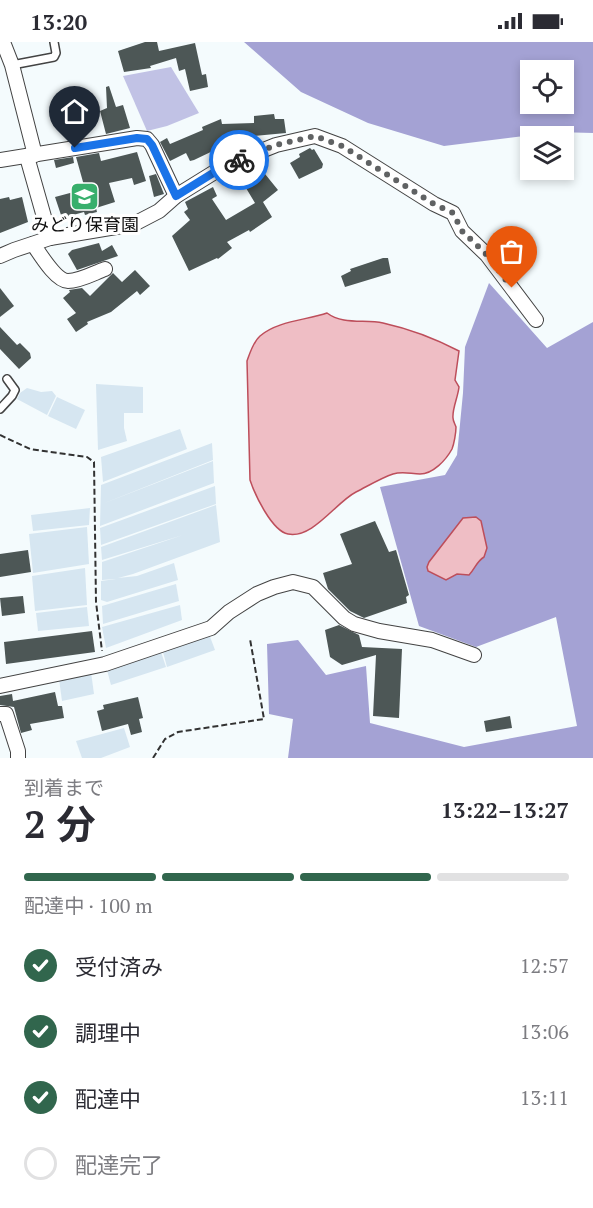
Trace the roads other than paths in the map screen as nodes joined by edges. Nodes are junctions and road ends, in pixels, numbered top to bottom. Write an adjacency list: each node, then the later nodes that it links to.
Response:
1 (3, 42): 3 (street)
2 (54, 42): 3 (lane)
3 (12, 65): 4 (street)
4 (31, 156): 5 (street); 6 (street); 7 (street)
5 (0, 160)
6 (176, 196): 7 (street); 11 (street)
7 (50, 238): 8 (street)
8 (33, 244): 9 (street); 10 (street)
9 (0, 256)
10 (105, 269)
11 (537, 320)
12 (7, 379): 13 (lane)
13 (0, 409)
14 (474, 655): 15 (street)
15 (0, 686)
16 (0, 714): 17 (street)
17 (18, 758)

